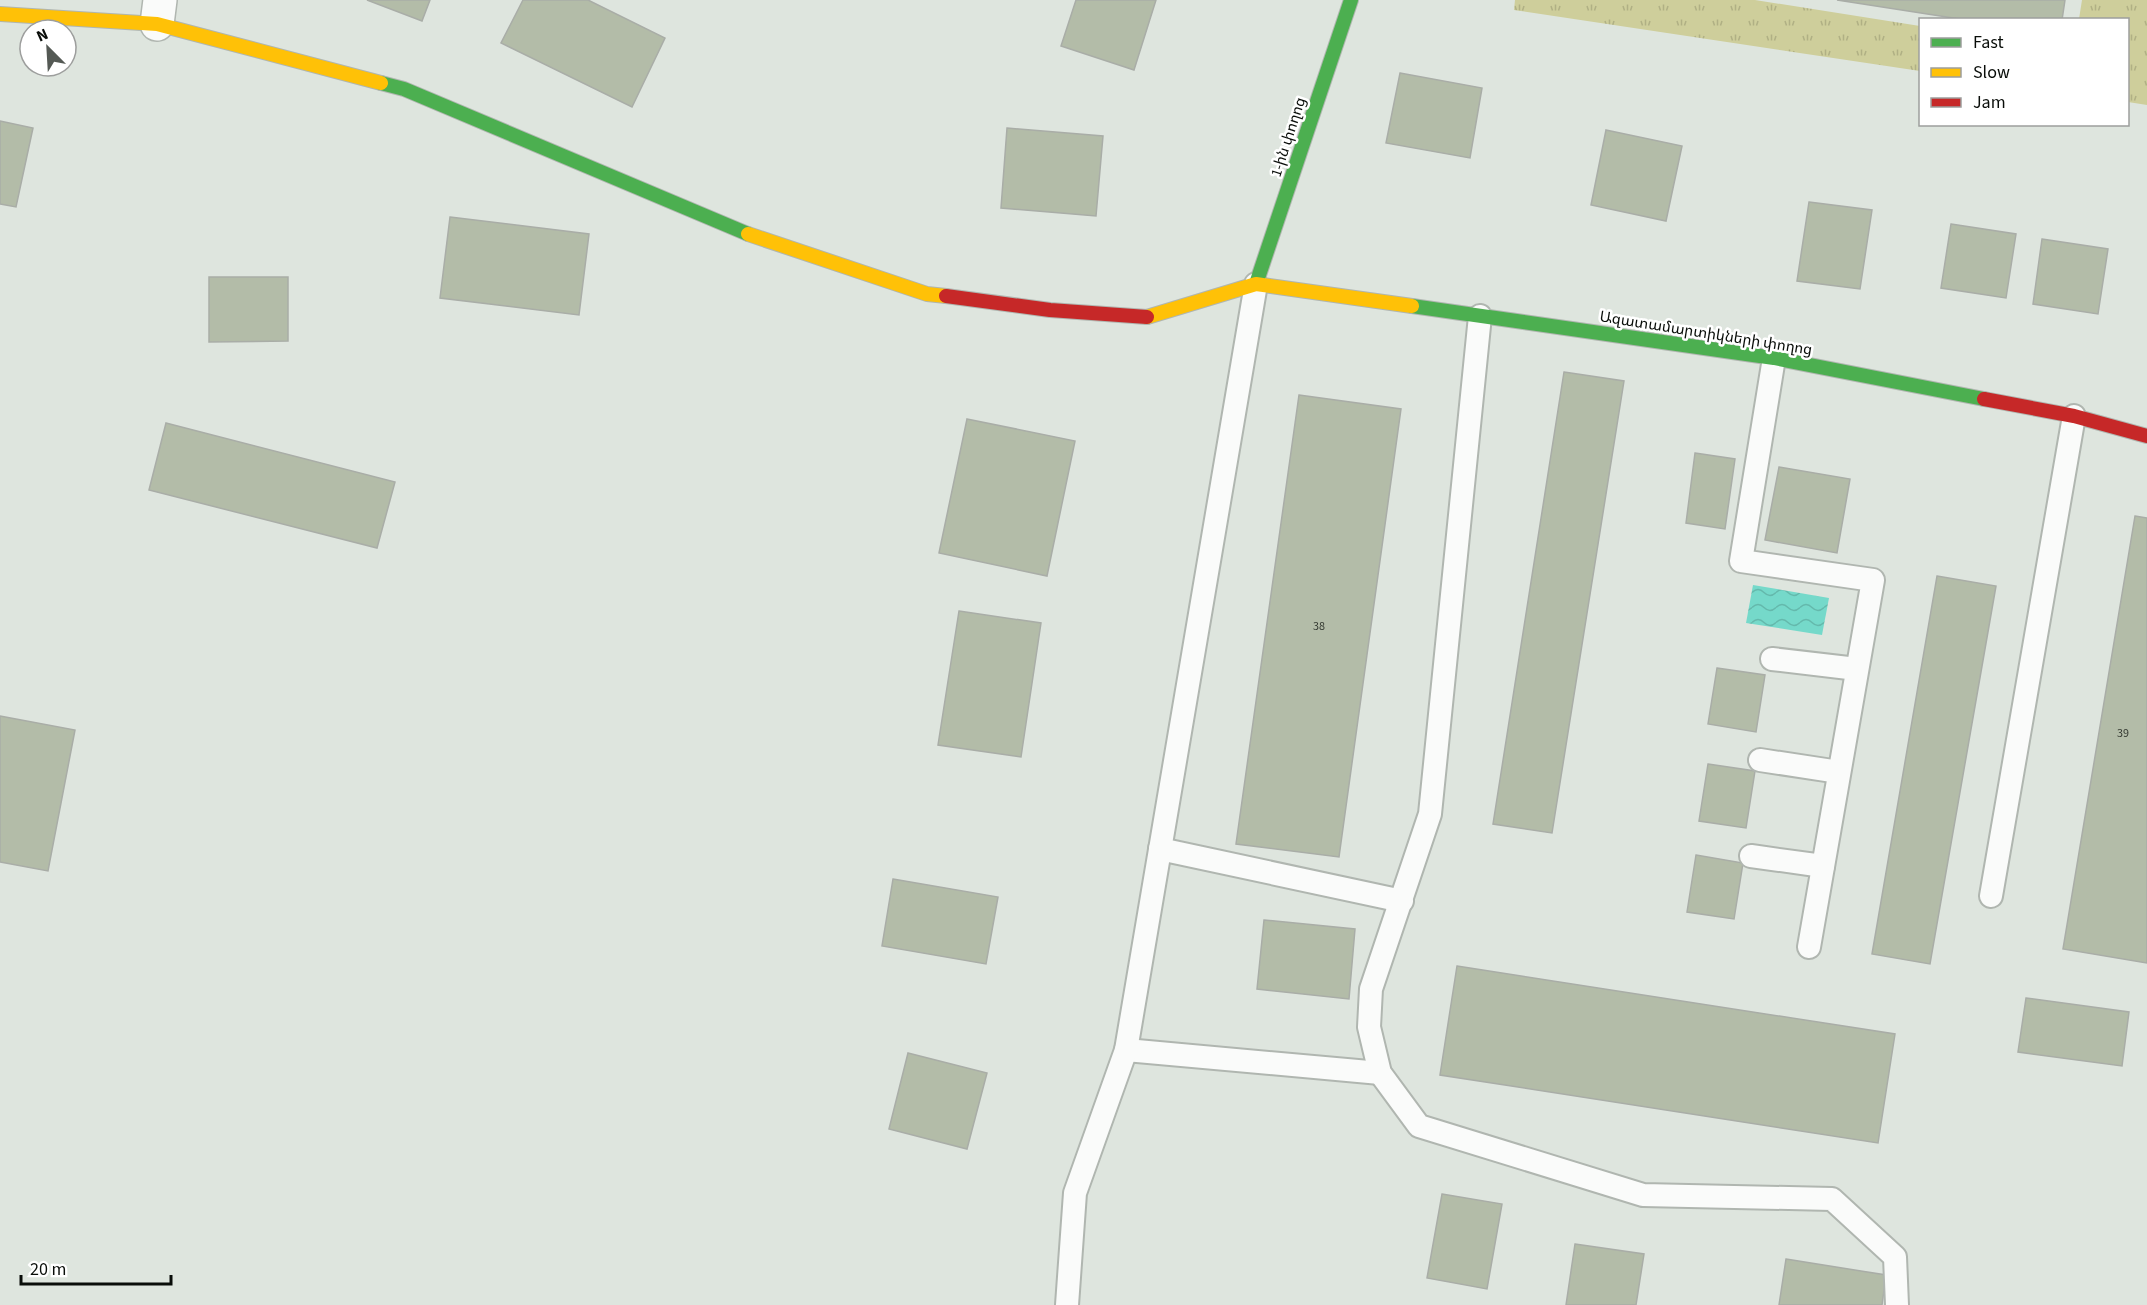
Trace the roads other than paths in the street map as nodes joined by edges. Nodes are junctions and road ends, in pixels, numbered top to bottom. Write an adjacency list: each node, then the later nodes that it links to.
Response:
1 (1351, 0): 4 (street, 1-ին փողոց)
2 (158, 12): 3 (street); 4 (street)
3 (0, 14)
4 (1256, 284): 5 (street, Ազատամարտիկների փողոց); 13 (lane)
5 (1480, 316): 6 (street, Ազատամարտիկների փողոց); 17 (lane)
6 (1774, 358): 7 (street, Ազատամարտիկների փողոց); 10 (lane)
7 (2074, 416): 8 (street, Ազատամարտիկների փողոց); 16 (lane)
8 (2147, 436)
9 (1772, 659): 10 (lane)
10 (1857, 669): 12 (lane)
11 (1760, 760): 12 (lane)
12 (1839, 772): 15 (lane)
13 (1160, 849): 17 (lane); 19 (lane)
14 (1751, 856): 15 (lane)
15 (1823, 866): 18 (lane)
16 (1991, 896)
17 (1402, 901): 20 (lane)
18 (1809, 947)
19 (1126, 1050): 20 (lane); 21 (lane)
20 (1380, 1073): 22 (lane)
21 (1067, 1305)
22 (1897, 1305)

